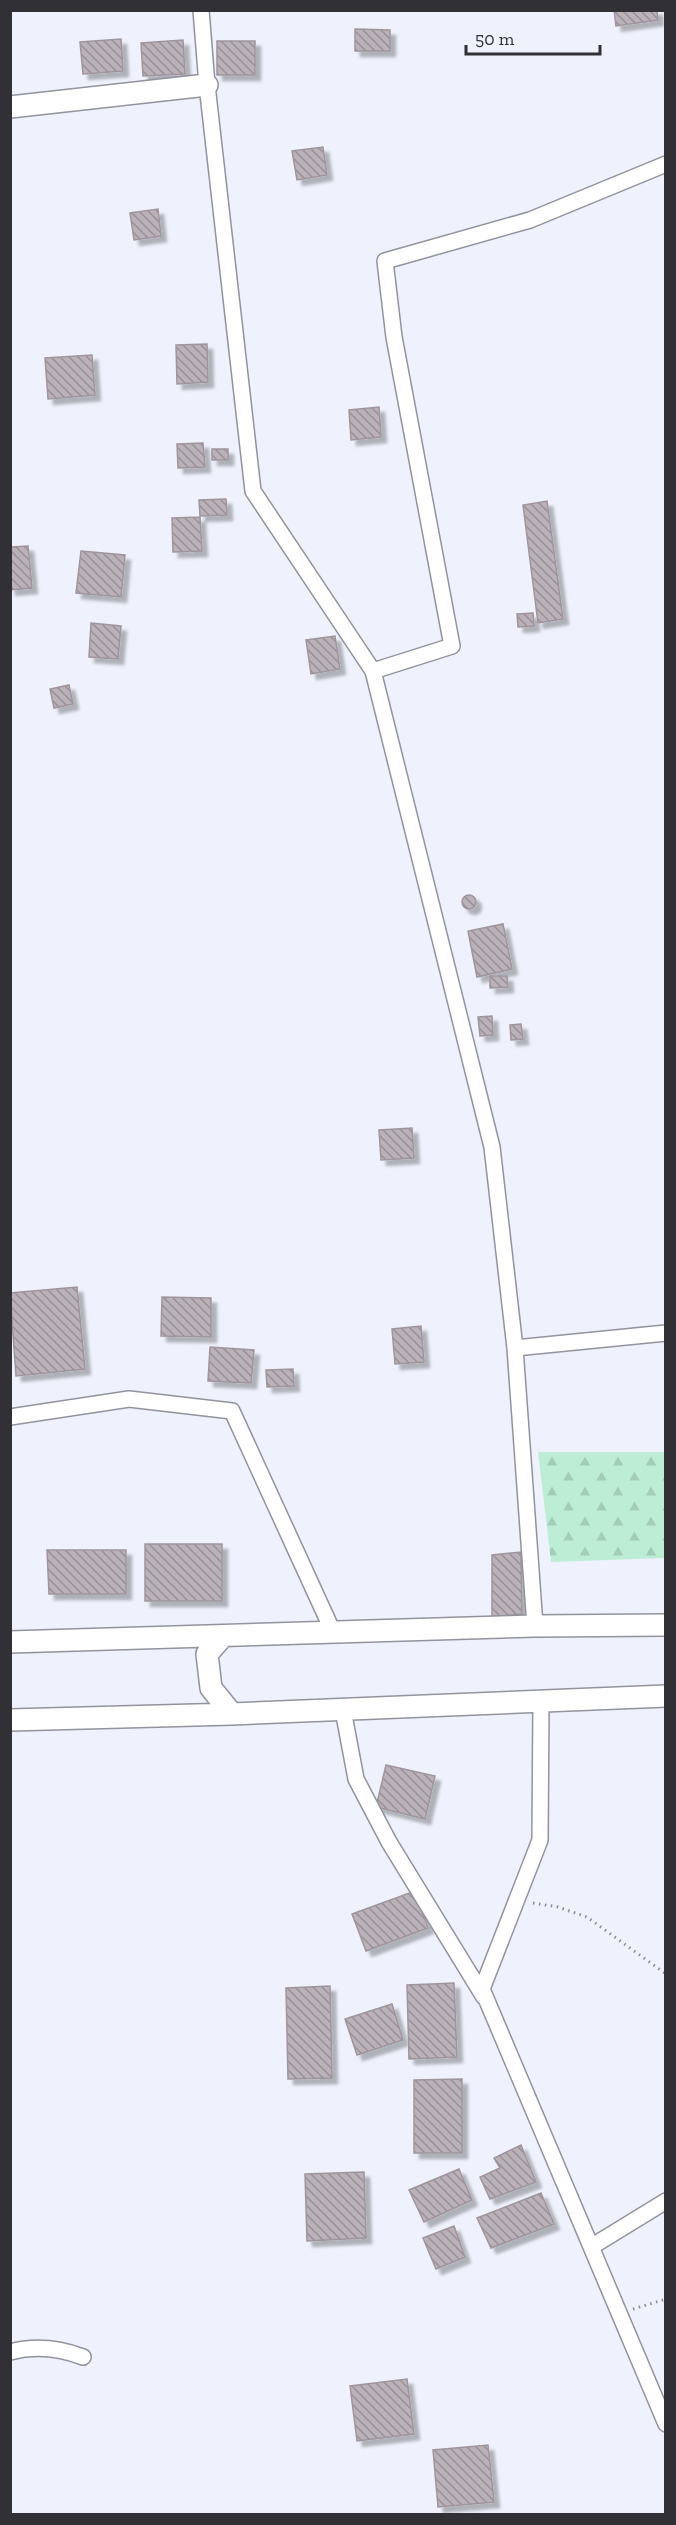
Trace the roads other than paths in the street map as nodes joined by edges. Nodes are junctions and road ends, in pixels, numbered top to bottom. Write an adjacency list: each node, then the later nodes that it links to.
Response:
1 (201, 10): 2 (street)
2 (207, 85): 3 (main road); 5 (street)
3 (10, 107)
4 (666, 164): 5 (street)
5 (373, 671): 7 (street)
6 (666, 1333): 7 (street)
7 (515, 1348): 10 (street)
8 (10, 1417): 11 (street)
9 (666, 1625): 10 (main road)
10 (534, 1626): 11 (main road)
11 (334, 1634): 12 (main road)
12 (223, 1636): 13 (main road); 17 (main road)
13 (10, 1642)
14 (666, 1696): 15 (main road)
15 (541, 1702): 16 (main road); 19 (street)
16 (344, 1710): 17 (main road); 19 (street)
17 (232, 1714): 18 (main road)
18 (10, 1720)
19 (486, 2000): 21 (street)
20 (666, 2201): 21 (street)
21 (591, 2247): 24 (street)
22 (10, 2352): 23 (street)
23 (83, 2356)
24 (666, 2424)

